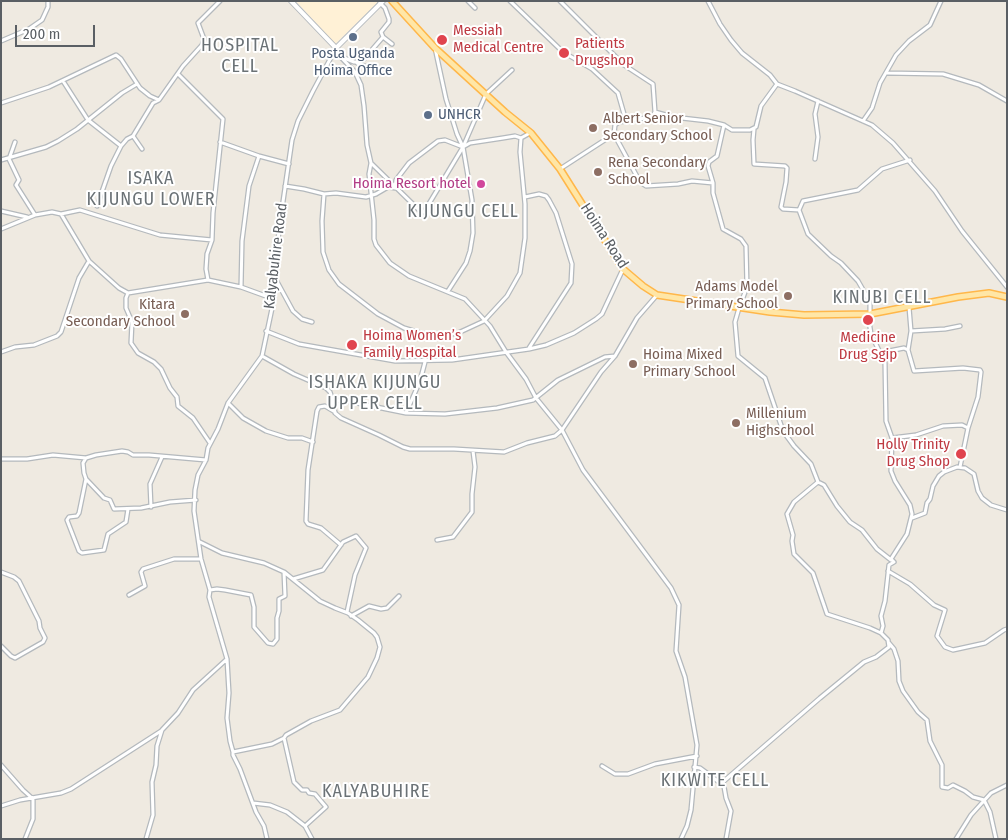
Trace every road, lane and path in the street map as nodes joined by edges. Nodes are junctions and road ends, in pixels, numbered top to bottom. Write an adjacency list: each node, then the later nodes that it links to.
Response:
1 (48, 1): 13 (street)
2 (220, 1): 22 (street)
3 (291, 1): 16 (street)
4 (392, 1): 15 (main road, Hoima Road)
5 (468, 1): 11 (street)
6 (510, 1): 33 (street)
7 (560, 1): 31 (street)
8 (708, 1): 25 (street)
9 (941, 1): 21 (street)
10 (381, 2): 12 (street); 16 (street)
11 (475, 8)
12 (383, 37): 14 (street); 18 (street)
13 (1, 41)
14 (392, 44)
15 (434, 48): 26 (main road, Hoima Road); 44 (street)
16 (335, 49): 17 (street); 52 (street, Kalyabuhire Road)
17 (342, 57): 18 (street); 51 (street)
18 (354, 62): 19 (street)
19 (370, 68)
20 (512, 70): 26 (street)
21 (886, 73): 29 (street); 34 (street)
22 (178, 74): 27 (street); 42 (street)
23 (63, 81): 24 (street); 30 (street); 32 (street)
24 (137, 84): 27 (street); 32 (street)
25 (777, 84): 28 (street); 36 (street)
26 (486, 94): 37 (main road, Hoima Road); 44 (street)
27 (159, 100): 39 (street)
28 (818, 101): 34 (street); 48 (street)
29 (1007, 101)
30 (1, 103)
31 (655, 112): 33 (street); 35 (street)
32 (88, 120): 43 (street); 47 (street)
33 (629, 121): 38 (street)
34 (863, 121): 50 (street)
35 (724, 125): 36 (street); 54 (street)
36 (754, 129): 61 (street)
37 (531, 133): 40 (street); 53 (main road, Hoima Road)
38 (614, 134): 53 (street); 54 (street)
39 (133, 136): 43 (street); 45 (street)
40 (521, 138): 44 (street); 59 (street)
41 (15, 142): 47 (street)
42 (220, 142): 46 (street); 67 (street)
43 (121, 146): 60 (street)
44 (463, 147): 56 (street); 56 (street); 74 (street)
45 (142, 149)
46 (259, 156): 52 (street); 72 (street)
47 (9, 159): 49 (street); 64 (street)
48 (815, 159)
49 (1, 160)
50 (910, 160): 61 (street); 73 (street)
51 (371, 163): 56 (street); 58 (street)
52 (289, 164): 55 (street, Kalyabuhire Road)
53 (560, 170): 69 (main road, Hoima Road)
54 (712, 183): 80 (street)
55 (286, 186): 57 (street); 70 (street, Kalyabuhire Road)
56 (396, 188): 58 (street)
57 (324, 194): 58 (street); 82 (street)
58 (373, 196): 74 (street)
59 (525, 197): 82 (street); 87 (street)
60 (97, 206)
61 (799, 210): 81 (street)
62 (1, 211): 65 (street)
63 (61, 214): 64 (street); 67 (street); 68 (street)
64 (34, 215): 65 (street)
65 (27, 217): 66 (street)
66 (1, 229)
67 (212, 240): 71 (street)
68 (89, 261): 75 (street); 89 (street)
69 (623, 269): 76 (main road, Hoima Road); 87 (street)
70 (275, 278): 77 (street, Kalyabuhire Road); 83 (street)
71 (208, 280): 72 (street); 75 (street)
72 (241, 287): 77 (street)
73 (1007, 287)
74 (448, 291): 82 (street)
75 (128, 293): 104 (street)
76 (657, 295): 80 (main road, Hoima Road); 93 (street)
77 (274, 299): 86 (street, Kalyabuhire Road)
78 (1007, 299): 79 (main road, Hoima Road)
79 (909, 307): 81 (main road, Hoima Road); 85 (street)
80 (738, 308): 81 (main road, Hoima Road); 112 (street)
81 (869, 314): 91 (street)
82 (484, 321): 90 (street)
83 (312, 322)
84 (960, 326): 85 (street)
85 (911, 331): 88 (street)
86 (266, 332): 92 (street, Kalyabuhire Road); 94 (street)
87 (529, 349): 90 (street)
88 (908, 350): 91 (street); 100 (street)
89 (1, 352)
90 (506, 352): 94 (street); 95 (street)
91 (878, 352): 102 (street)
92 (262, 356): 96 (street); 97 (street, Kalyabuhire Road)
93 (615, 356): 95 (street); 101 (street)
94 (425, 362): 99 (street)
95 (536, 398): 99 (street); 101 (street)
96 (333, 401): 98 (street); 99 (street)
97 (228, 403): 103 (street); 104 (street, Kalyabuhire Road)
98 (335, 413): 103 (street); 105 (street)
99 (406, 413)
100 (968, 428): 102 (street); 110 (street)
101 (562, 430): 105 (street); 140 (street)
102 (892, 438): 117 (street)
103 (313, 442): 120 (street)
104 (210, 443): 109 (street, Kalyabuhire Road)
105 (473, 453): 118 (street)
106 (162, 457): 107 (street); 109 (street); 114 (street)
107 (86, 458): 108 (street); 111 (street)
108 (1, 459)
109 (206, 460): 113 (street, Kalyabuhire Road)
110 (960, 466): 116 (street); 117 (street)
111 (86, 479): 115 (street); 115 (street)
112 (818, 482): 122 (street); 133 (street)
113 (196, 500): 114 (street); 119 (street, Kalyabuhire Road)
114 (151, 507): 115 (street)
115 (128, 510)
116 (1007, 510)
117 (912, 518): 122 (street)
118 (437, 540)
119 (199, 542): 121 (street, Kalyabuhire Road); 125 (street)
120 (341, 545): 126 (street); 130 (street)
121 (201, 559): 127 (street, Kalyabuhire Road); 128 (street)
122 (894, 562): 123 (street)
123 (888, 571): 132 (street); 133 (street)
124 (1, 572): 135 (street)
125 (284, 572): 126 (street); 127 (street)
126 (293, 579): 130 (street)
127 (210, 590): 136 (street, Kalyabuhire Road)
128 (129, 595)
129 (399, 596): 131 (street)
130 (347, 612): 131 (street)
131 (351, 616): 138 (street)
132 (1007, 630)
133 (881, 634): 134 (street)
134 (889, 642): 144 (street); 147 (street)
135 (1, 646)
136 (227, 659): 137 (street); 139 (street, Kalyabuhire Road)
137 (162, 730): 146 (street); 152 (street)
138 (284, 738): 139 (street); 150 (street)
139 (233, 752): 148 (street, Kalyabuhire Road)
140 (697, 756): 142 (street); 143 (street)
141 (1, 764): 146 (street)
142 (602, 766)
143 (694, 767): 144 (street); 155 (street)
144 (723, 781): 156 (street)
145 (1007, 786): 147 (street)
146 (33, 799): 149 (street); 151 (street)
147 (984, 800): 157 (street); 158 (street)
148 (253, 803): 150 (street); 153 (street, Kalyabuhire Road)
149 (1, 806)
150 (304, 826): 154 (street)
151 (25, 839)
152 (146, 839)
153 (267, 839)
154 (312, 839)
155 (682, 839)
156 (726, 839)
157 (956, 839)
158 (996, 839)

